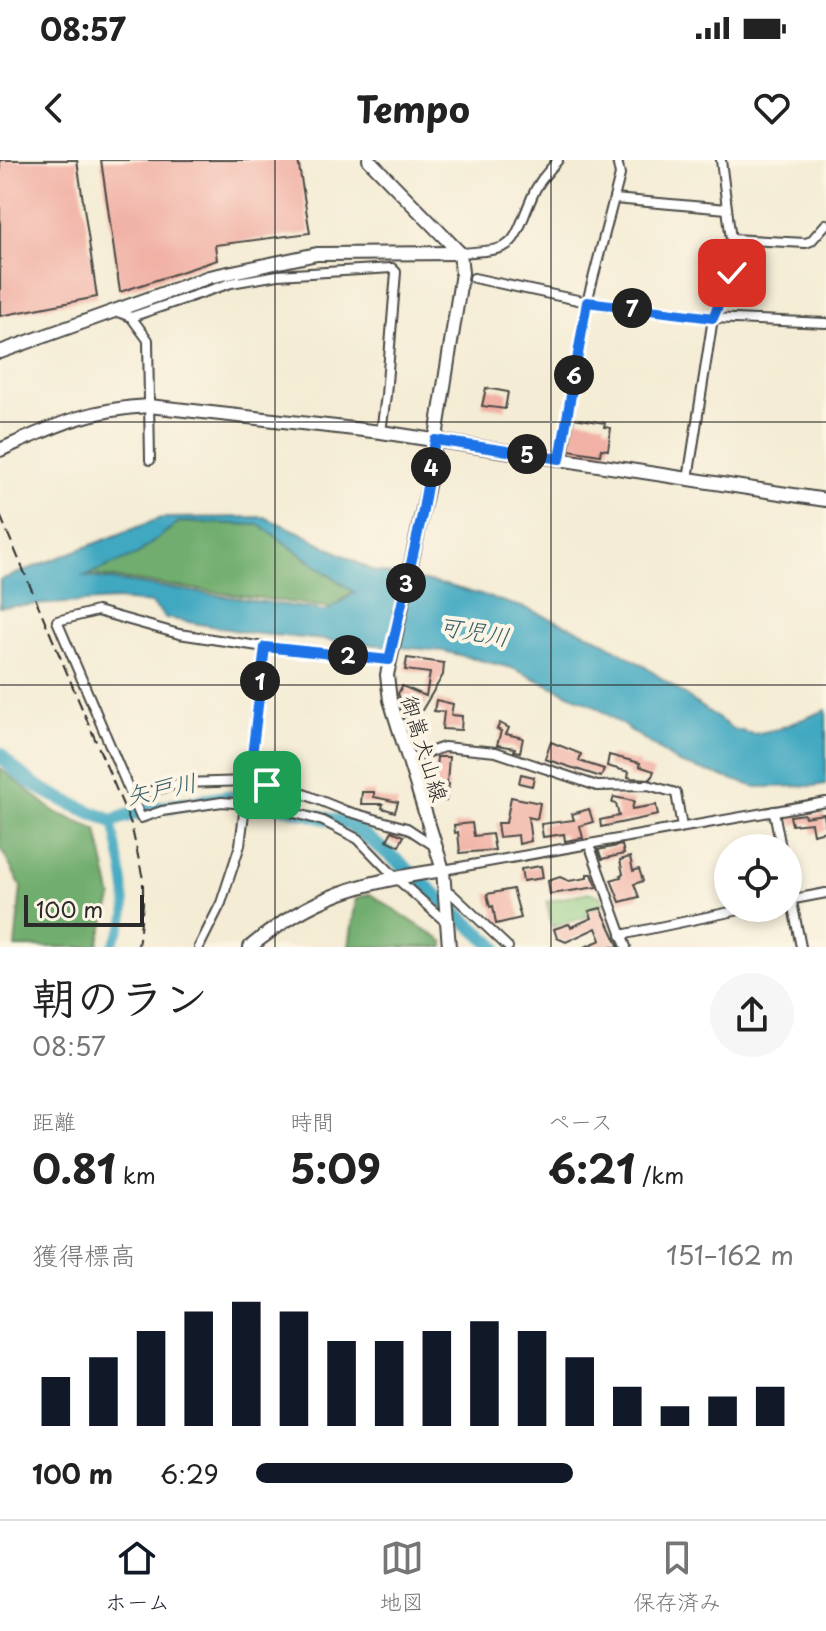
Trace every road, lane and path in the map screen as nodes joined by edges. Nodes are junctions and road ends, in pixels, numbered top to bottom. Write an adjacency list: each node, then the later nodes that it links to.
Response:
1 (369, 160): 9 (street)
2 (558, 160): 9 (street)
3 (617, 160): 5 (street)
4 (721, 160): 6 (street)
5 (614, 199): 6 (street); 11 (street)
6 (727, 209): 8 (street)
7 (826, 224): 8 (street)
8 (732, 239): 14 (street)
9 (460, 253): 12 (street); 19 (street, 御嵩犬山線)
10 (474, 278): 11 (street)
11 (587, 302): 14 (street); 21 (street)
12 (118, 312): 13 (street); 16 (street)
13 (131, 317): 17 (street); 18 (street)
14 (713, 318): 15 (street); 23 (street)
15 (826, 323)
16 (0, 352)
17 (149, 406): 18 (street); 20 (street); 22 (street)
18 (381, 432): 19 (street)
19 (435, 440): 21 (street); 26 (street, 御嵩犬山線)
20 (0, 450)
21 (560, 459): 23 (street)
22 (150, 460)
23 (688, 479): 24 (street)
24 (826, 500)
25 (265, 647): 26 (street); 28 (street); 29 (street)
26 (390, 657): 27 (street, 御嵩犬山線)
27 (409, 759): 33 (street); 36 (street, 御嵩犬山線)
28 (248, 782): 29 (street); 31 (street); 36 (street)
29 (132, 796): 31 (street)
30 (826, 802): 32 (street)
31 (247, 804): 38 (street); 46 (street)
32 (774, 811): 33 (street); 34 (street)
33 (682, 827): 35 (street)
34 (778, 834)
35 (589, 844): 37 (street); 45 (street)
36 (436, 847): 37 (street, 御嵩犬山線)
37 (443, 870): 38 (street); 39 (street, 御嵩犬山線)
38 (396, 878): 44 (street); 47 (street)
39 (444, 892): 44 (street, 御嵩犬山線); 49 (street)
40 (826, 893): 41 (street)
41 (802, 897)
42 (714, 915): 45 (street)
43 (795, 922): 51 (street)
44 (447, 923): 48 (street, 御嵩犬山線)
45 (621, 935): 50 (street)
46 (199, 947)
47 (250, 947)
48 (449, 947)
49 (508, 947)
50 (626, 947)
51 (801, 947)

